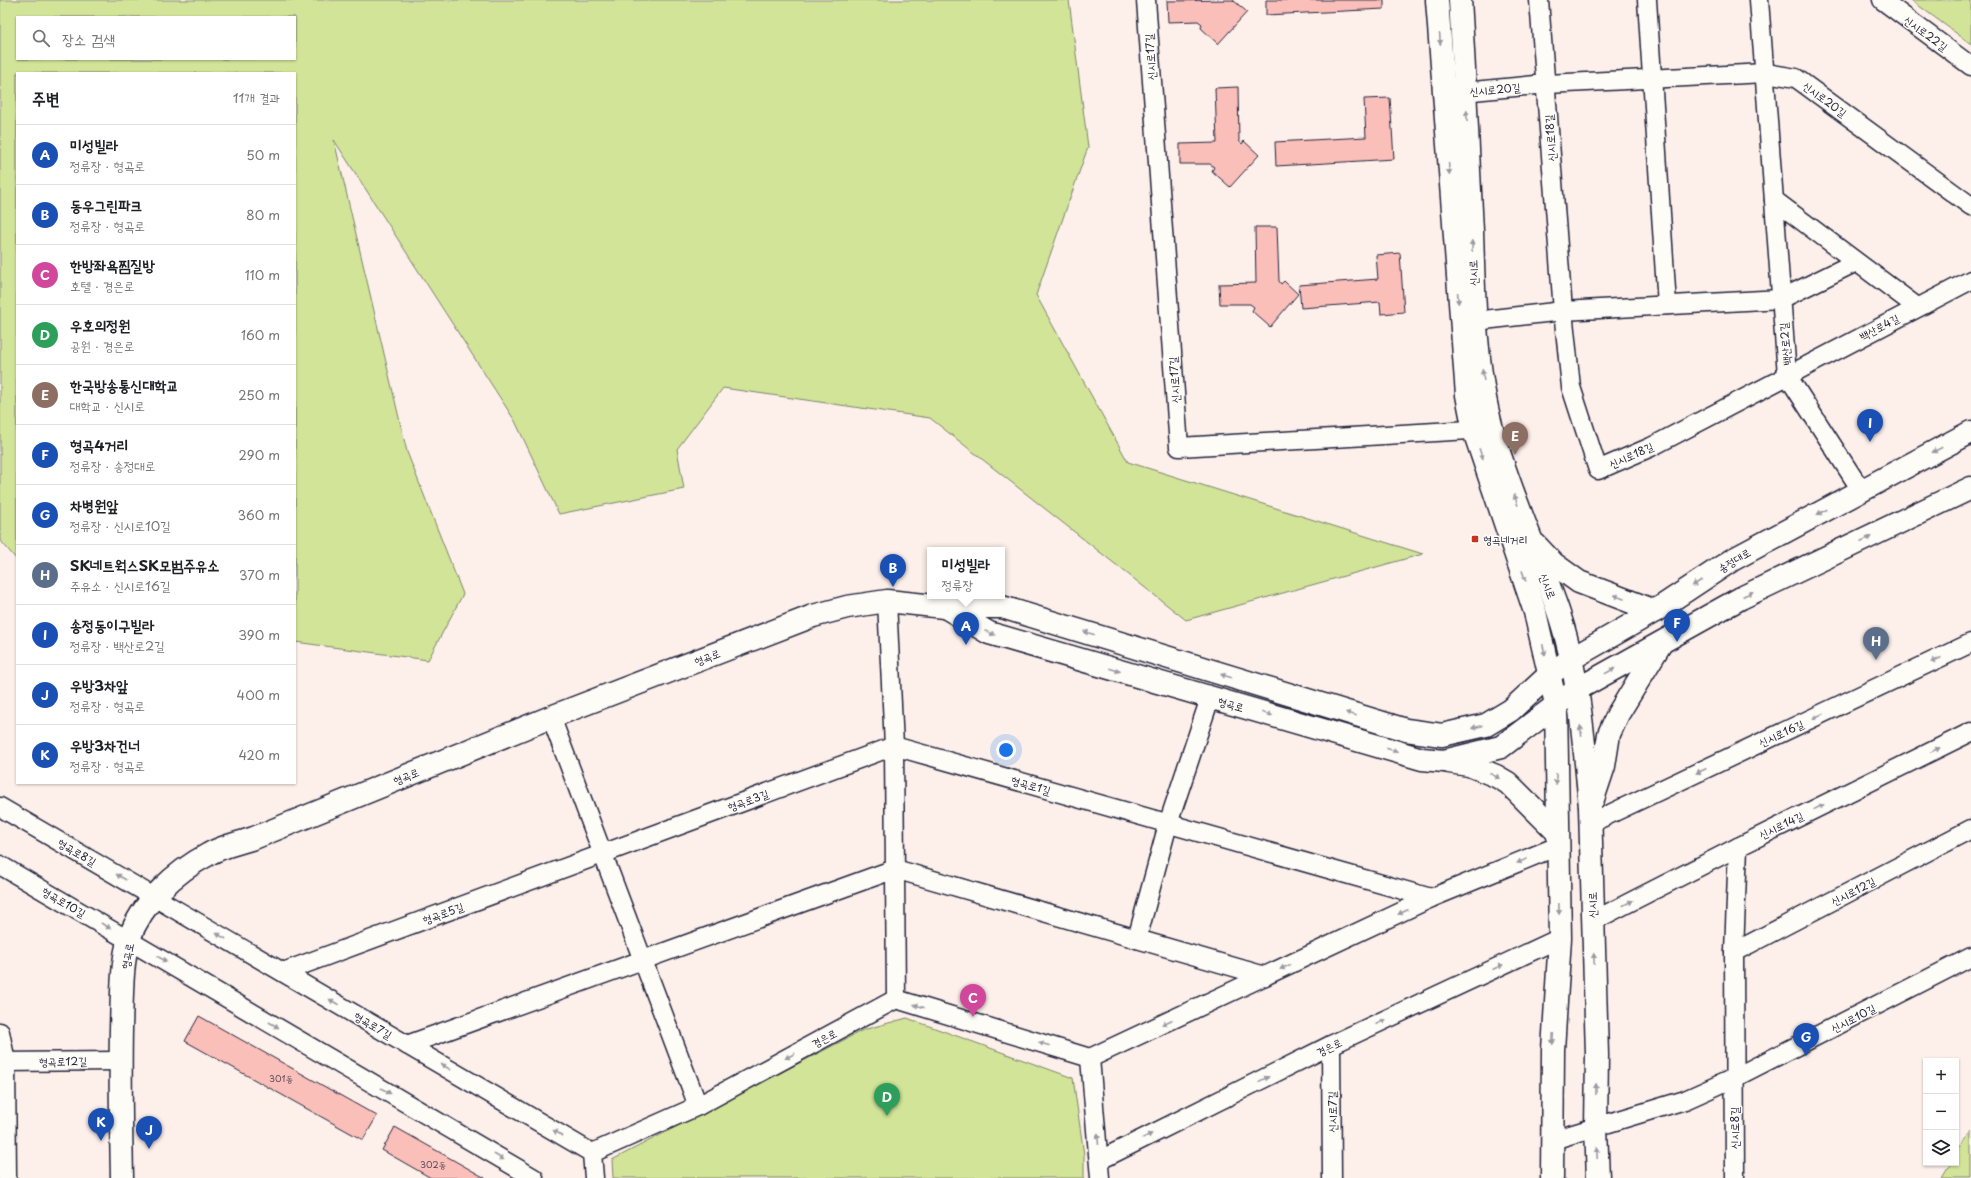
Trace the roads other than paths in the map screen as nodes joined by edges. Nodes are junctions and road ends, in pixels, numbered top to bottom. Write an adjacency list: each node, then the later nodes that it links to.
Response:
1 (1146, 0): 24 (street, 신시로17길)
2 (1437, 0): 13 (street, 신시로, one-way to 13)
3 (1460, 0): 12 (street, 신시로)
4 (1539, 0): 11 (street)
5 (1647, 0): 10 (street)
6 (1759, 0): 9 (street, 백산로2길)
7 (1882, 0): 8 (street, 신시로22길)
8 (1971, 66)
9 (1766, 72): 10 (street, 신시로20길); 14 (street, 백산로2길); 15 (street, 신시로20길)
10 (1651, 78): 11 (street, 신시로20길); 19 (street)
11 (1547, 84): 12 (street, 신시로20길); 21 (street, 신시로18길)
12 (1466, 92): 13 (street, 신시로20길); 22 (street, 신시로, one-way to 12)
13 (1443, 93): 24 (street, 신시로, one-way to 24)
14 (1774, 200): 16 (street); 18 (street, 백산로2길)
15 (1971, 206)
16 (1856, 262): 18 (street); 20 (street)
17 (1971, 280): 20 (street, 백산로4길)
18 (1781, 299): 19 (street); 23 (street, 백산로2길)
19 (1667, 305): 21 (street)
20 (1917, 307): 23 (street, 백산로4길)
21 (1563, 311): 22 (street); 23 (street, 신시로18길)
22 (1475, 321): 24 (street, 신시로, one-way to 22)
23 (1787, 375): 27 (street, 백산로2길)
24 (1483, 430): 28 (street, 신시로, one-way to 24); 35 (street, 신시로, one-way to 35)
25 (1971, 432): 27 (street, 송정대로, one-way to 27)
26 (1971, 488): 32 (street, one-way to 26)
27 (1861, 490): 31 (street, 송정대로, one-way to 31)
28 (1529, 537): 31 (street, one-way to 28); 34 (street, 신시로)
29 (887, 601): 30 (street, 형곡로); 40 (street, 형곡로); 42 (street)
30 (944, 607): 37 (street, 형곡로, one-way to 37); 39 (street, 형곡로, one-way to 30)
31 (1655, 611): 34 (street, 송정대로)
32 (1662, 642): 36 (street, one-way to 32); 45 (street)
33 (1971, 643): 45 (street, 신시로16길, one-way to 45)
34 (1571, 659): 35 (street, 송정대로); 36 (street, 신시로)
35 (1550, 674): 38 (street, 신시로); 39 (street, 송정대로)
36 (1576, 690): 38 (street); 45 (street, 신시로, one-way to 36)
37 (1210, 698): 43 (street, 형곡로, one-way to 43); 46 (street)
38 (1556, 704): 43 (street, 형곡로); 48 (street, 신시로, one-way to 48)
39 (1511, 710)
40 (551, 717): 50 (street); 53 (street, 형곡로)
41 (1971, 732): 49 (street, 신시로14길, one-way to 41)
42 (894, 746): 46 (street, 형곡로1길); 50 (street, 형곡로3길); 52 (street)
43 (1444, 761): 48 (street, one-way to 48)
44 (0, 807): 53 (street, 형곡로8길, one-way to 44)
45 (1590, 815): 55 (street, 신시로)
46 (1168, 824): 54 (street); 57 (street)
47 (1971, 830): 59 (street, 신시로12길)
48 (1558, 839): 54 (street, one-way to 54); 56 (street, 신시로, one-way to 56)
49 (1738, 847): 55 (street, 신시로14길, one-way to 49); 59 (street)
50 (603, 854): 61 (street); 62 (street, 형곡로5길)
51 (0, 865): 58 (street, 형곡로10길, one-way to 58)
52 (895, 869): 57 (street); 61 (street); 64 (street)
53 (154, 897): 58 (street, 형곡로); 62 (street, 형곡로7길, one-way to 53)
54 (1431, 898): 63 (street, one-way to 63)
55 (1593, 921): 73 (street, 신시로, one-way to 55)
56 (1560, 938): 67 (street, 경은로, one-way to 56); 74 (street, 신시로, one-way to 74)
57 (1137, 939): 63 (street)
58 (129, 940): 69 (street, 형곡로); 79 (street, 형곡로10길, one-way to 79)
59 (1734, 952): 71 (street)
60 (1971, 958): 71 (street, 신시로10길)
61 (643, 961): 66 (street); 72 (street)
62 (283, 972): 66 (street, 형곡로7길, one-way to 62)
63 (1265, 976): 68 (street, one-way to 68)
64 (896, 999): 68 (street, one-way to 64); 72 (street, 경은로, one-way to 72)
65 (0, 1032): 70 (street)
66 (407, 1044): 75 (street, 형곡로7길, one-way to 66)
67 (1331, 1045): 76 (street, 경은로, one-way to 67); 82 (street, 신시로7길)
68 (1090, 1058): 76 (street, one-way to 68)
69 (120, 1061): 70 (street, 형곡로12길); 78 (street, 형곡로)
70 (3, 1062): 77 (street)
71 (1734, 1078): 73 (street, 신시로10길); 85 (street, 신시로8길)
72 (698, 1106): 75 (street, 경은로)
73 (1596, 1128): 74 (street, 신시로10길); 84 (street, 신시로, one-way to 73)
74 (1553, 1140): 83 (street, 신시로)
75 (592, 1153): 80 (street)
76 (1100, 1160): 81 (street)
77 (7, 1178)
78 (122, 1178)
79 (534, 1178)
80 (594, 1178)
81 (1100, 1178)
82 (1332, 1178)
83 (1552, 1178)
84 (1598, 1178)
85 (1734, 1178)

